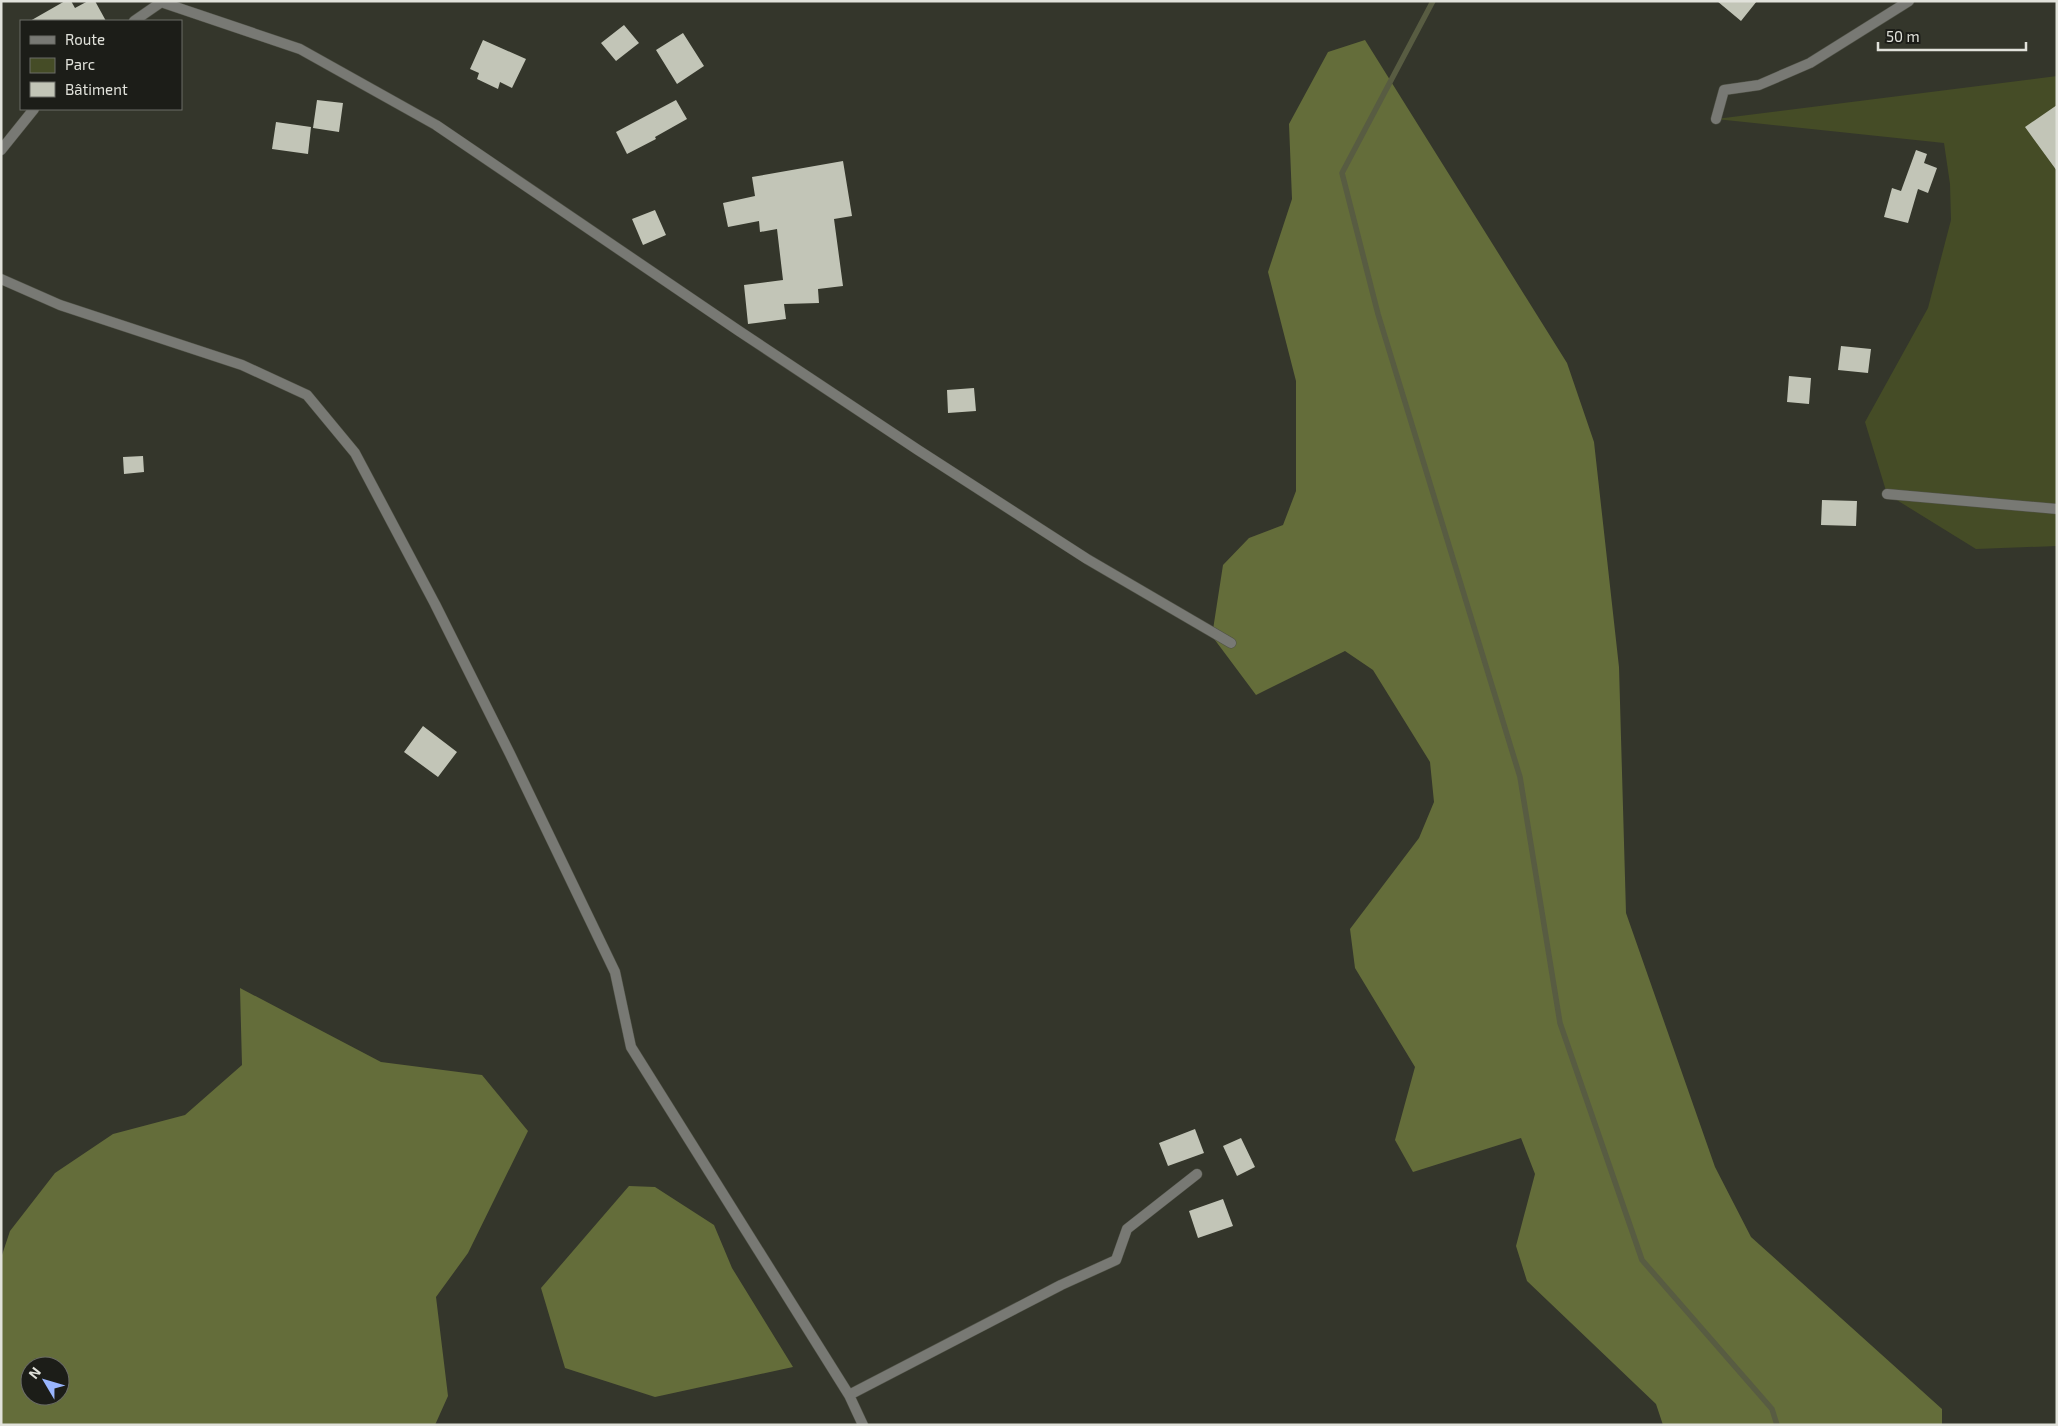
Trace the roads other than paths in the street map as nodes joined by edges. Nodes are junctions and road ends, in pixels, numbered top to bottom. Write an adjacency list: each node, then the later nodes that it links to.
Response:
1 (1909, 1): 5 (street)
2 (161, 2): 3 (street); 10 (street)
3 (135, 20)
4 (33, 110): 6 (street)
5 (1716, 119)
6 (1, 150)
7 (1, 279): 12 (street)
8 (1887, 494): 9 (street)
9 (2057, 509)
10 (1231, 643)
11 (1197, 1174): 12 (street)
12 (848, 1395): 13 (street)
13 (862, 1425)

